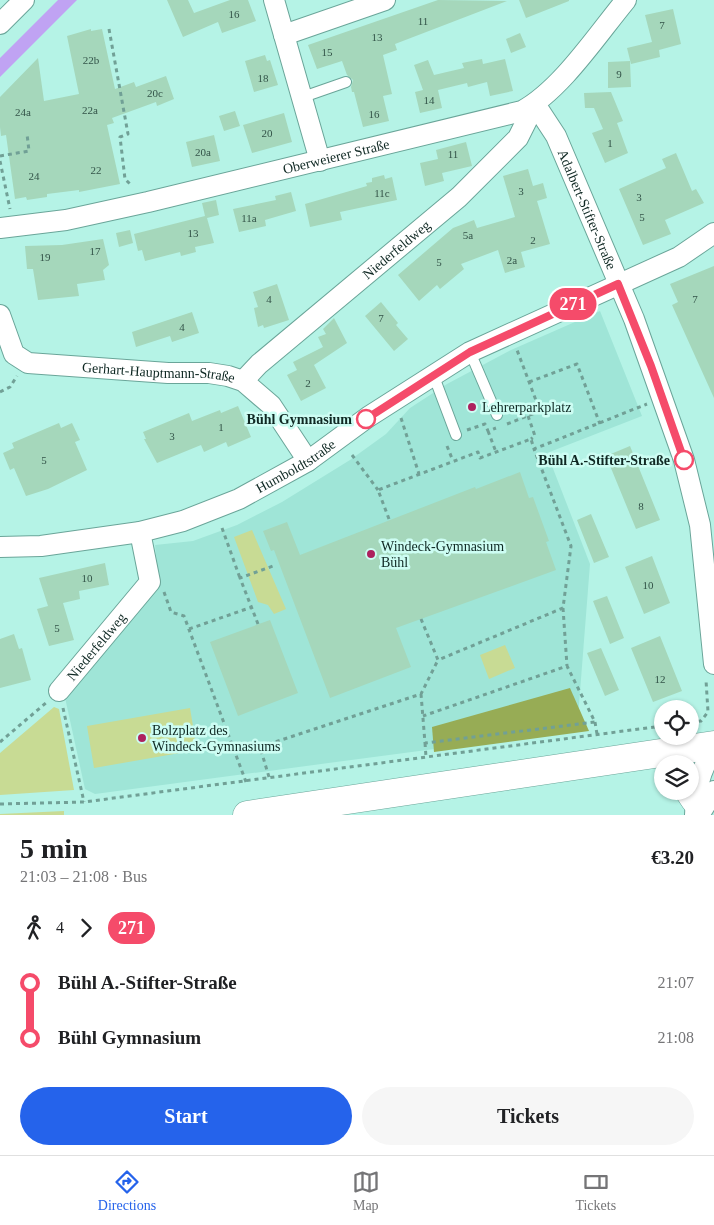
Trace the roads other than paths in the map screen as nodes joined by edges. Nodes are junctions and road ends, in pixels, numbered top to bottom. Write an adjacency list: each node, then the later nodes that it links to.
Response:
1 (274, 0): 6 (street)
2 (385, 0): 6 (street)
3 (626, 0): 9 (street, Oberweierer Straße)
4 (23, 1): 5 (street)
5 (0, 24)
6 (284, 35): 8 (street)
7 (346, 82): 8 (lane)
8 (303, 97): 10 (street)
9 (536, 104): 10 (street, Oberweierer Straße); 13 (street, Adalbert-Stifter-Straße); 17 (street, Niederfeldweg)
10 (320, 161): 11 (street, Oberweierer Straße)
11 (6, 228)
12 (714, 233): 13 (street, Humboldtstraße)
13 (618, 284): 15 (street, Humboldtstraße); 21 (street, Adalbert-Stifter-Straße)
14 (0, 315): 17 (street, Gerhart-Hauptmann-Straße)
15 (470, 352): 16 (street, Humboldtstraße); 18 (lane)
16 (433, 374): 19 (lane); 20 (street, Humboldtstraße)
17 (244, 381): 20 (street, Gerhart-Hauptmann-Straße)
18 (496, 415)
19 (456, 435)
20 (308, 461): 22 (street, Humboldtstraße)
21 (707, 523): 24 (street, Adalbert-Stifter-Straße)
22 (140, 532): 23 (street, Humboldtstraße); 25 (street, Niederfeldweg)
23 (0, 547)
24 (713, 659)
25 (59, 691)
26 (714, 745): 28 (street)
27 (714, 751): 30 (street)
28 (631, 756): 29 (street); 31 (street)
29 (654, 766)
30 (698, 803)
31 (247, 815)

